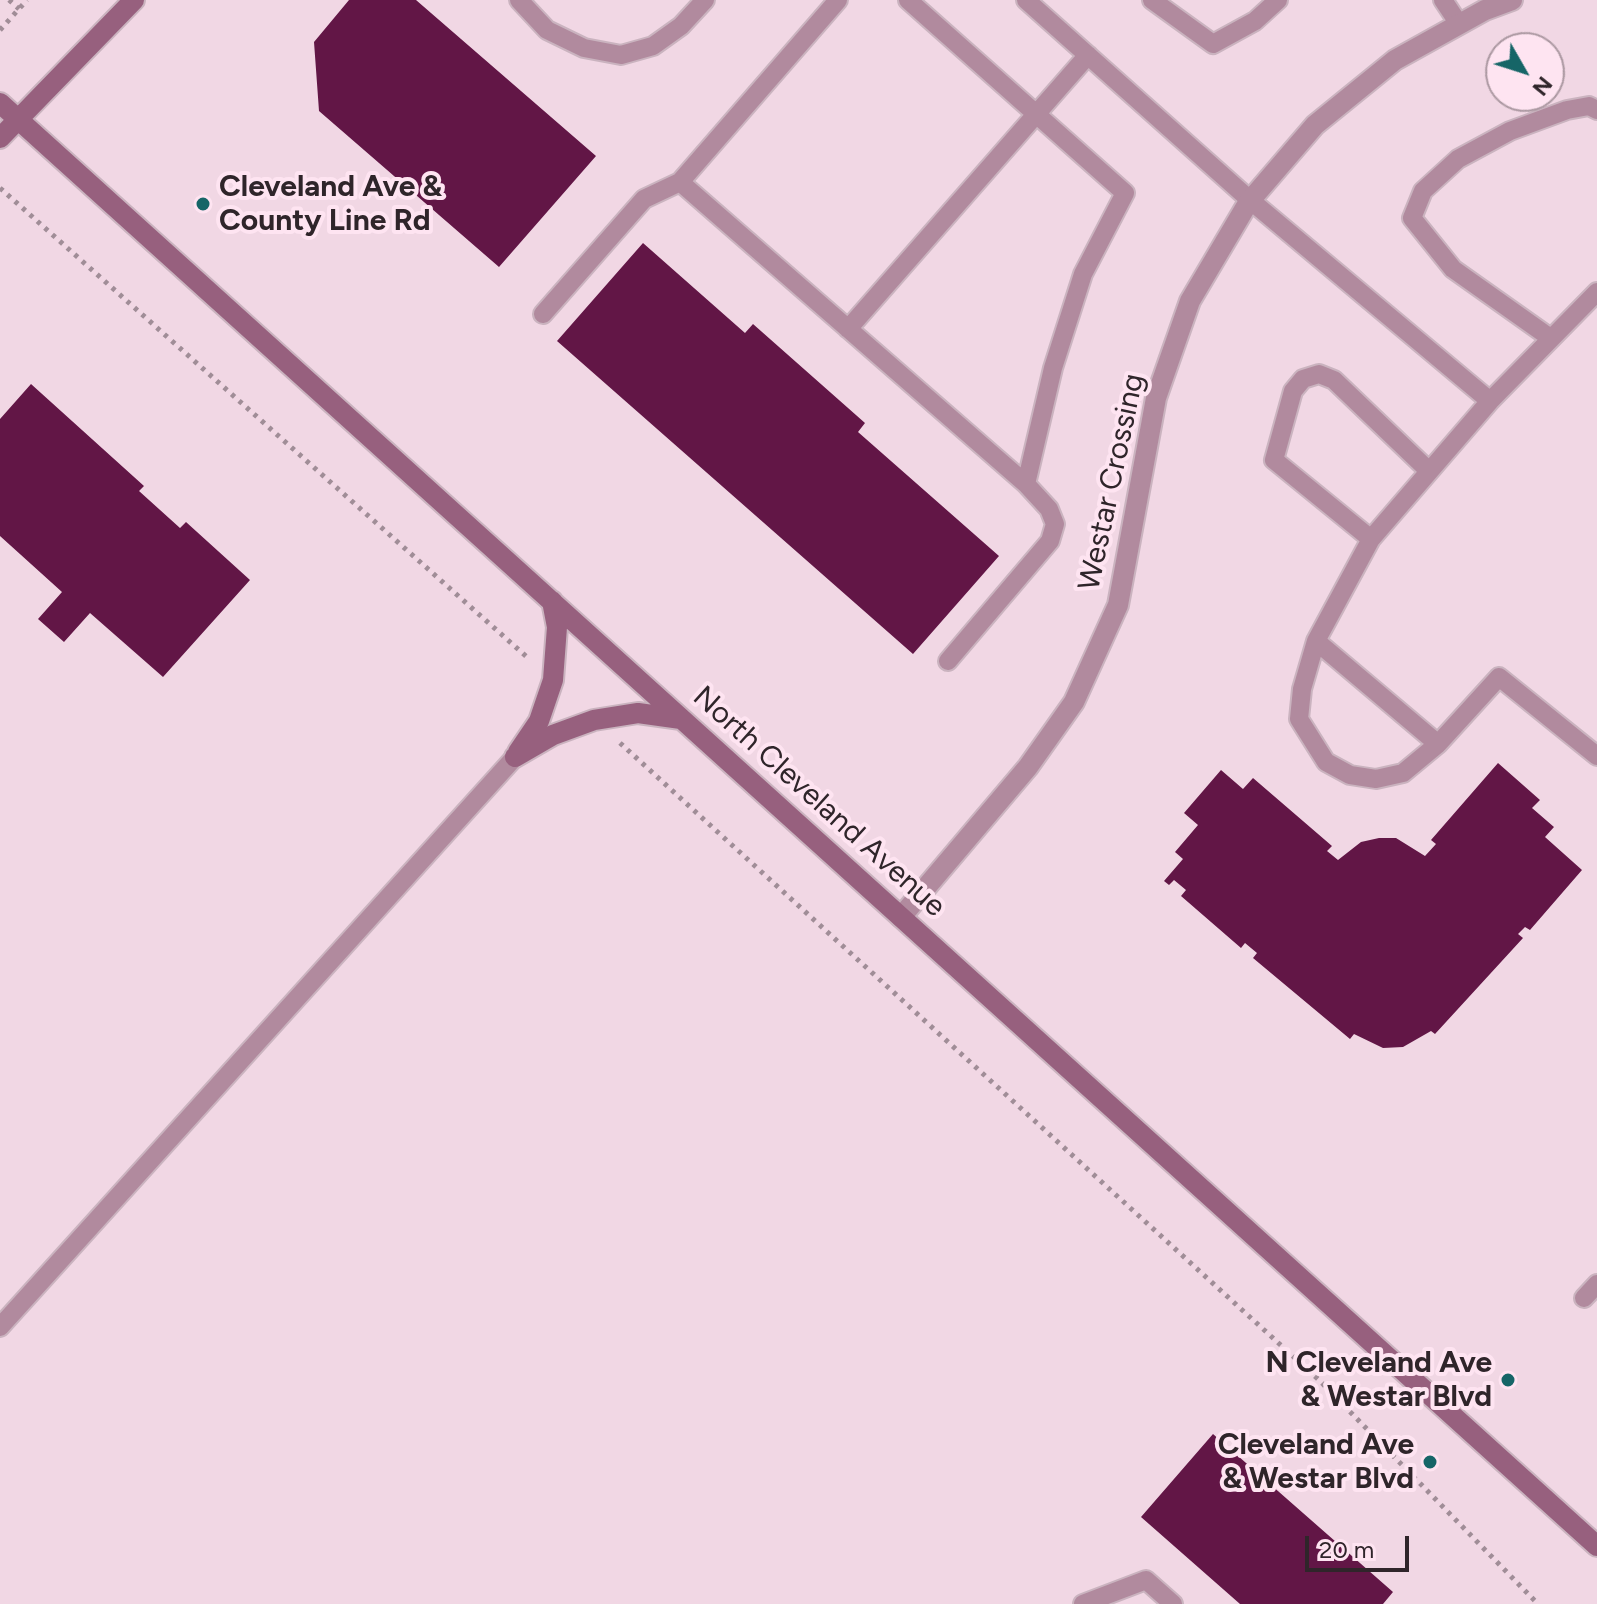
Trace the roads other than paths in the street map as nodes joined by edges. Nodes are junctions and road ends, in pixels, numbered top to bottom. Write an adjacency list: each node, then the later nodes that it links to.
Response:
1 (134, 0): 16 (main road)
2 (519, 0): 10 (lane)
3 (838, 0): 18 (lane)
4 (908, 0): 15 (lane)
5 (1026, 0): 12 (lane)
6 (1152, 0): 7 (lane)
7 (1278, 0)
8 (1443, 0): 11 (lane)
9 (1512, 0): 11 (street, Westar Crossing)
10 (698, 3)
11 (1459, 24): 19 (street, Westar Crossing)
12 (1088, 55): 15 (lane); 19 (lane)
13 (0, 103): 16 (main road, North Cleveland Avenue)
14 (1597, 110): 23 (lane)
15 (1037, 113): 22 (lane); 26 (lane)
16 (18, 119): 17 (main road); 28 (main road, North Cleveland Avenue)
17 (0, 138)
18 (680, 182): 21 (lane); 22 (lane)
19 (1250, 200): 24 (lane); 35 (street, Westar Crossing)
20 (1597, 292): 23 (lane)
21 (543, 314)
22 (848, 329): 26 (lane)
23 (1549, 337): 24 (lane)
24 (1490, 401): 25 (lane)
25 (1429, 471): 27 (lane); 27 (lane)
26 (1026, 484): 30 (lane)
27 (1371, 539): 29 (lane)
28 (552, 601): 31 (main road, North Cleveland Avenue); 34 (main road)
29 (1316, 641): 32 (lane); 32 (lane)
30 (948, 661)
31 (681, 719): 34 (main road); 35 (main road, North Cleveland Avenue)
32 (1438, 744): 33 (lane)
33 (1597, 756)
34 (515, 757): 36 (lane)
35 (901, 917): 37 (main road, North Cleveland Avenue)
36 (0, 1327)
37 (1597, 1546)
38 (1083, 1604): 39 (lane)
39 (1173, 1604)

